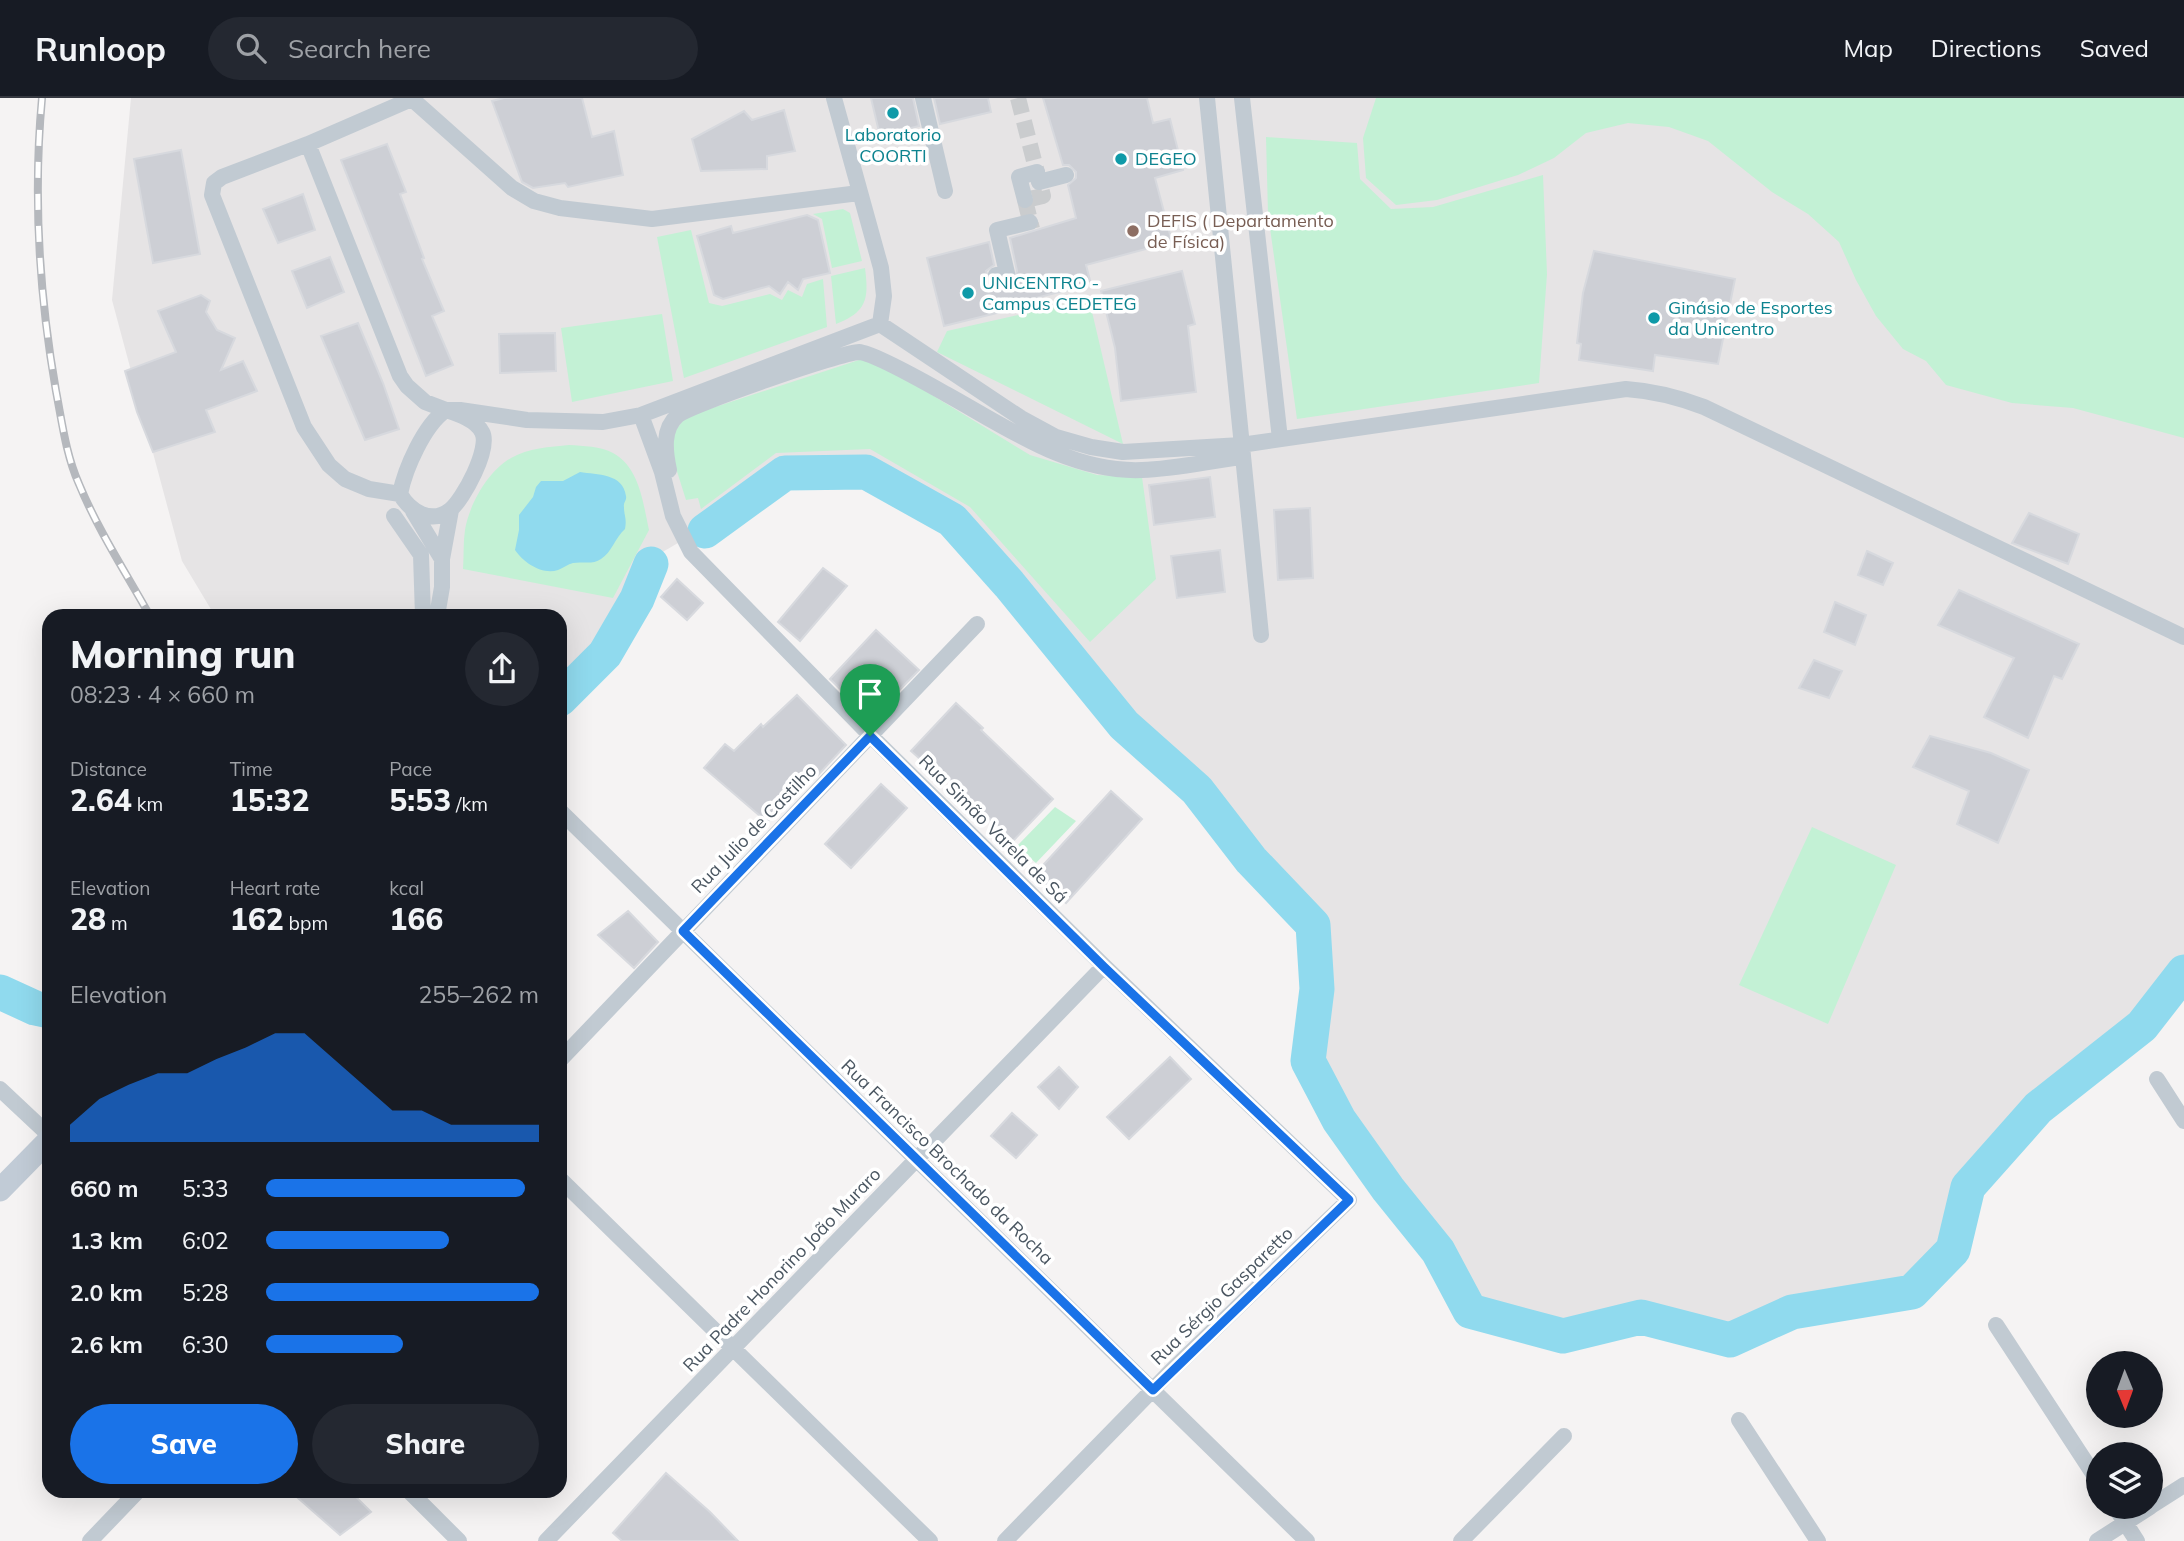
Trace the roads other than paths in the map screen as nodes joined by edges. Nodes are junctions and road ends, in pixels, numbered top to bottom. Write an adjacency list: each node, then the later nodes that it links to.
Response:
1 (834, 98): 9 (street)
2 (922, 98): 8 (street)
3 (1207, 98): 19 (street)
4 (1242, 98): 18 (street)
5 (413, 99): 6 (street); 9 (street)
6 (308, 144): 14 (street); 20 (street)
7 (1066, 175): 10 (street)
8 (945, 191)
9 (859, 193): 13 (street)
10 (1025, 201)
11 (1030, 222): 12 (street)
12 (996, 275)
13 (880, 324): 15 (street); 19 (street)
14 (446, 410): 16 (street); 17 (street); 20 (street)
15 (641, 415): 16 (street); 31 (street, Rua Simão Varela de Sá)
16 (527, 420): 17 (street)
17 (483, 433): 21 (street)
18 (1280, 439): 19 (street); 30 (street)
19 (1242, 451): 24 (street); 29 (street)
20 (400, 494): 22 (street)
21 (451, 510): 22 (street); 25 (street)
22 (413, 511): 25 (street)
23 (394, 516): 26 (street)
24 (687, 526)
25 (442, 559): 27 (street)
26 (423, 609)
27 (438, 609)
28 (976, 624): 31 (street, Rua Julio de Castilho)
29 (1261, 635)
30 (2184, 637)
31 (870, 736): 33 (street, Rua Julio de Castilho); 34 (street, Rua Simão Varela de Sá)
32 (567, 818): 33 (street, Rua Francisco Brochado da Rocha)
33 (683, 931): 35 (street, Rua Julio de Castilho); 41 (street, Rua Francisco Brochado da Rocha)
34 (1104, 967): 41 (street, Rua Padre Honorino João Muraro); 44 (street, Rua Simão Varela de Sá)
35 (567, 1053)
36 (2157, 1079): 38 (street)
37 (0, 1089): 39 (street)
38 (2184, 1121)
39 (42, 1131)
40 (42, 1145): 43 (street)
41 (917, 1160): 46 (street, Rua Padre Honorino João Muraro); 47 (street, Rua Francisco Brochado da Rocha)
42 (567, 1185): 46 (street)
43 (0, 1190)
44 (1349, 1200): 47 (street, Rua Sérgio Gasparetto)
45 (1996, 1325): 50 (street)
46 (733, 1348): 60 (street, Rua Padre Honorino João Muraro); 61 (street)
47 (1153, 1390): 62 (street, Rua Sérgio Gasparetto); 63 (street, Rua Francisco Brochado da Rocha)
48 (1739, 1420): 65 (street)
49 (1564, 1436): 64 (street)
50 (2086, 1463)
51 (2184, 1485): 54 (street)
52 (131, 1498): 58 (street)
53 (416, 1498): 59 (street)
54 (2163, 1499)
55 (2122, 1519): 57 (street)
56 (2131, 1519): 57 (street)
57 (2125, 1523): 66 (street); 67 (street)
58 (90, 1541)
59 (459, 1541)
60 (546, 1541)
61 (930, 1541)
62 (1005, 1541)
63 (1307, 1541)
64 (1461, 1541)
65 (1818, 1541)
66 (2097, 1541)
67 (2137, 1541)

